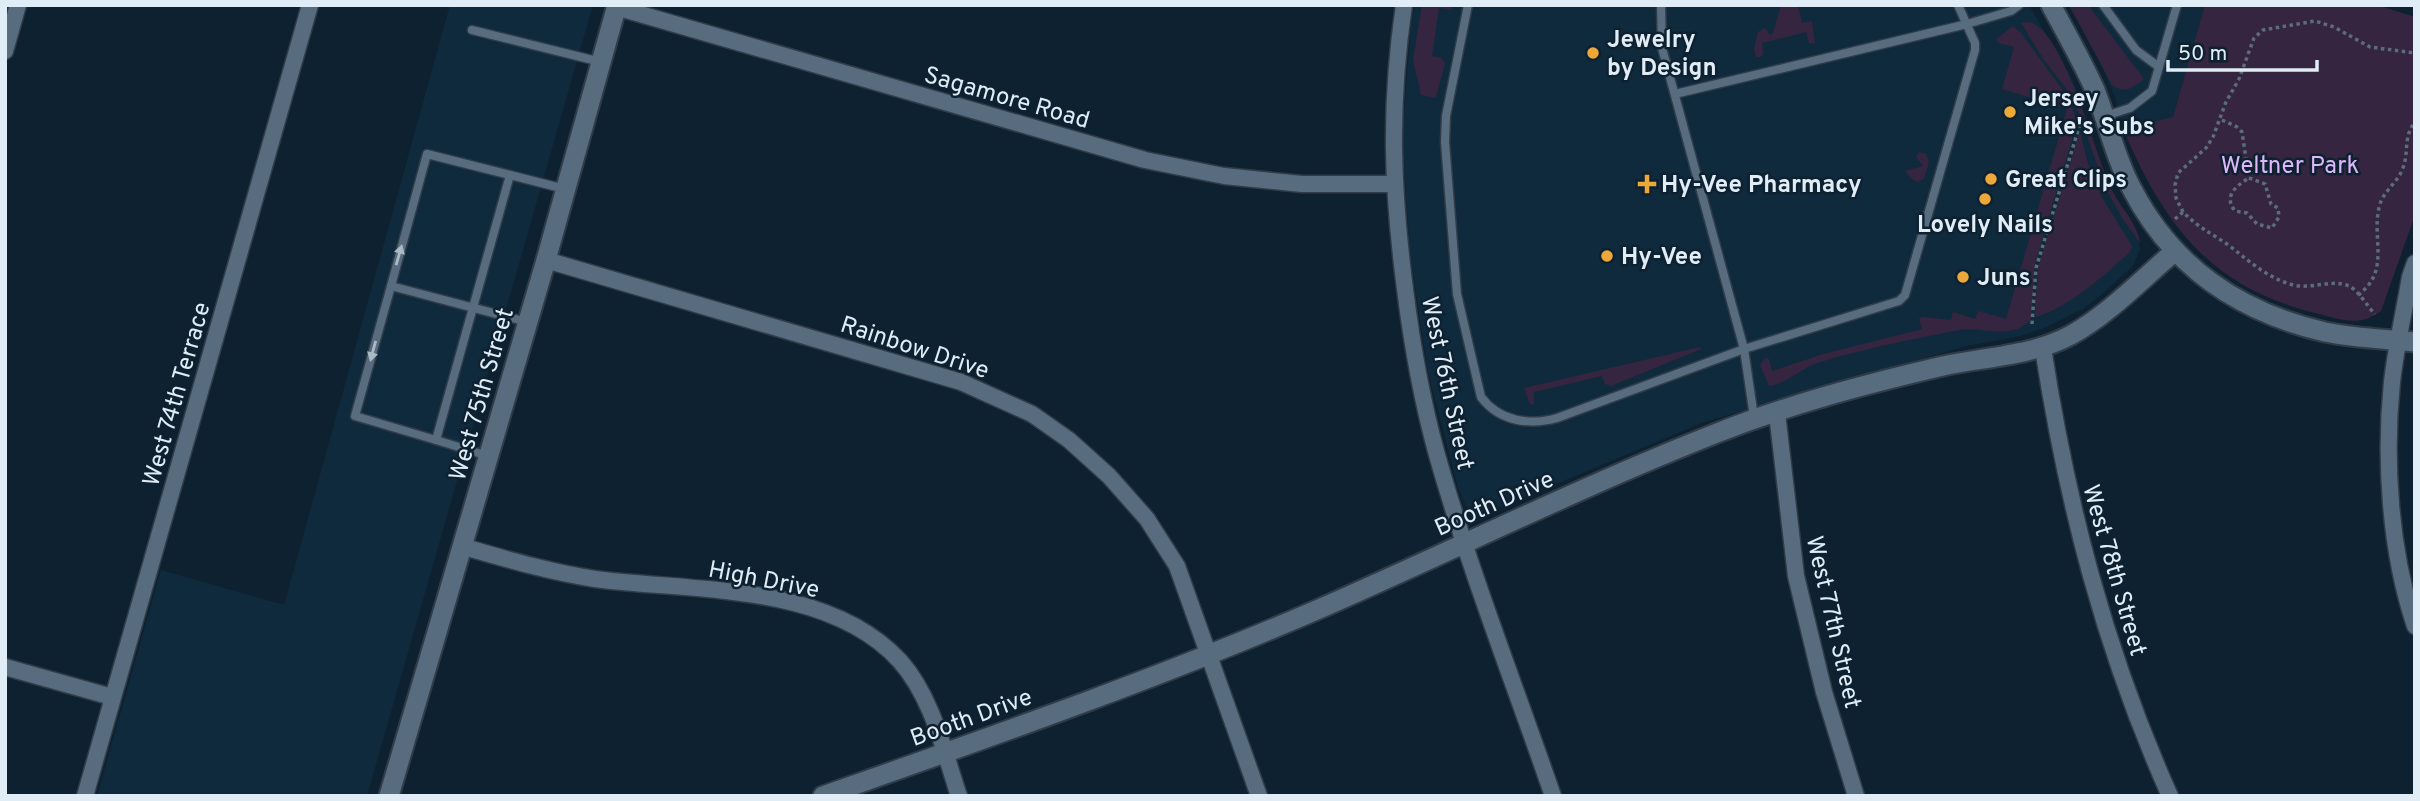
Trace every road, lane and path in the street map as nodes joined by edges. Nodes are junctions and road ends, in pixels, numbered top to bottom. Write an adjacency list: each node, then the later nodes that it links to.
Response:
1 (18, 5): 14 (street)
2 (310, 5): 50 (street, West 74th Terrace)
3 (1404, 5): 25 (street, West 76th Street)
4 (1468, 5): 40 (lane)
5 (1661, 5): 18 (lane)
6 (1958, 5): 12 (lane)
7 (2019, 5): 12 (lane)
8 (2051, 5): 19 (street)
9 (2103, 5): 17 (lane)
10 (2177, 5): 17 (lane)
11 (616, 6): 16 (street, West 75th Street); 25 (street, Sagamore Road)
12 (1967, 24): 18 (lane); 40 (lane)
13 (471, 30): 16 (lane)
14 (5, 51)
15 (2415, 53): 20 (path)
16 (601, 62): 26 (street, West 75th Street)
17 (2159, 67): 19 (lane)
18 (1675, 94): 40 (lane)
19 (2105, 116): 29 (street)
20 (2221, 120): 24 (path); 27 (path)
21 (2415, 122): 33 (path)
22 (2080, 124): 37 (path)
23 (510, 175): 26 (lane); 32 (lane, one-way to 23); 34 (lane)
24 (2249, 178): 24 (path)
25 (1393, 184): 45 (street, West 76th Street)
26 (565, 189): 30 (street, West 75th Street)
27 (2183, 212): 28 (path); 33 (path)
28 (2171, 223)
29 (2174, 252): 38 (street); 39 (street, Booth Drive)
30 (546, 260): 36 (street, West 75th Street); 48 (street, Rainbow Drive)
31 (2415, 262): 38 (street)
32 (391, 286): 34 (lane); 43 (lane, one-way to 43)
33 (2358, 295): 35 (path)
34 (473, 308): 36 (lane); 43 (lane)
35 (2375, 314)
36 (527, 322): 44 (street, West 75th Street)
37 (2032, 324)
38 (2407, 341): 47 (street)
39 (2043, 348): 41 (street, Booth Drive); 59 (street, West 78th Street)
40 (1744, 349): 42 (lane)
41 (1777, 413): 42 (street, Booth Drive); 58 (street, West 77th Street)
42 (1755, 420): 45 (street, Booth Drive)
43 (436, 440): 44 (lane)
44 (488, 456): 46 (street, West 75th Street)
45 (1464, 543): 48 (street, Booth Drive); 57 (street, West 76th Street)
46 (461, 546): 51 (street, High Drive); 53 (street, West 75th Street)
47 (2415, 626)
48 (1210, 654): 51 (street, Booth Drive); 56 (street, Rainbow Drive)
49 (5, 667): 50 (street)
50 (112, 697): 52 (street, West 74th Terrace)
51 (944, 753): 54 (street, Booth Drive); 55 (street, High Drive)
52 (85, 796)
53 (389, 796)
54 (823, 796)
55 (959, 796)
56 (1259, 796)
57 (1553, 796)
58 (1856, 796)
59 (2170, 796)

